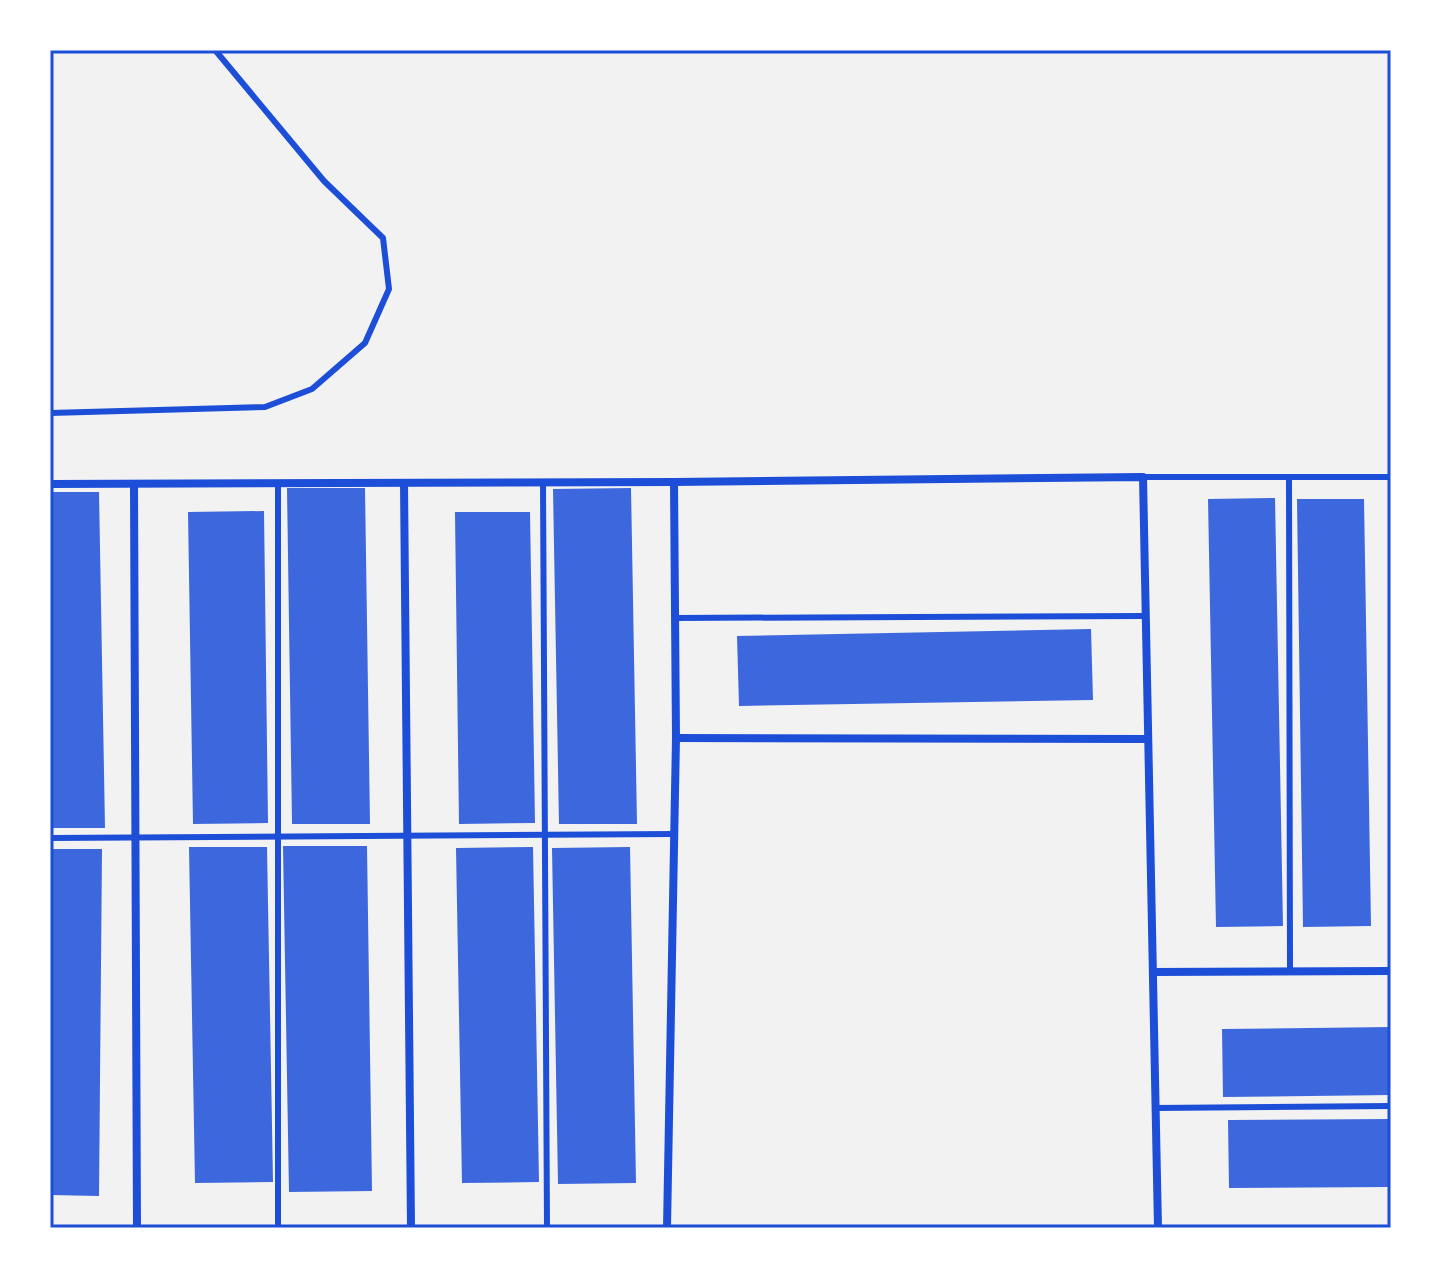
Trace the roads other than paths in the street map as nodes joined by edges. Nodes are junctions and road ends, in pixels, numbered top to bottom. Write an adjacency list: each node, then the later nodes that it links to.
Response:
1 (215, 50): 2 (lane)
2 (50, 413)
3 (1143, 477): 4 (lane); 6 (street); 12 (street)
4 (1289, 477): 5 (lane); 24 (lane)
5 (1391, 477)
6 (674, 482): 9 (street); 13 (street)
7 (278, 483): 8 (street); 11 (street); 18 (lane)
8 (404, 483): 9 (street); 19 (street)
9 (543, 483): 17 (lane)
10 (50, 484): 11 (street)
11 (134, 484): 21 (street)
12 (1145, 616): 13 (lane); 15 (street)
13 (675, 618): 14 (street)
14 (676, 738): 15 (street); 16 (street)
15 (1147, 739): 23 (street)
16 (675, 834): 17 (lane); 31 (street)
17 (545, 835): 19 (lane); 30 (lane)
18 (278, 836): 19 (lane); 21 (lane); 28 (lane)
19 (408, 836): 29 (street)
20 (50, 838): 21 (lane)
21 (136, 838): 27 (street)
22 (1391, 971): 24 (street)
23 (1153, 972): 24 (street); 26 (street)
24 (1290, 972)
25 (1391, 1106): 26 (lane)
26 (1155, 1108): 32 (street)
27 (137, 1228)
28 (278, 1228)
29 (411, 1228)
30 (547, 1228)
31 (667, 1228)
32 (1158, 1228)

